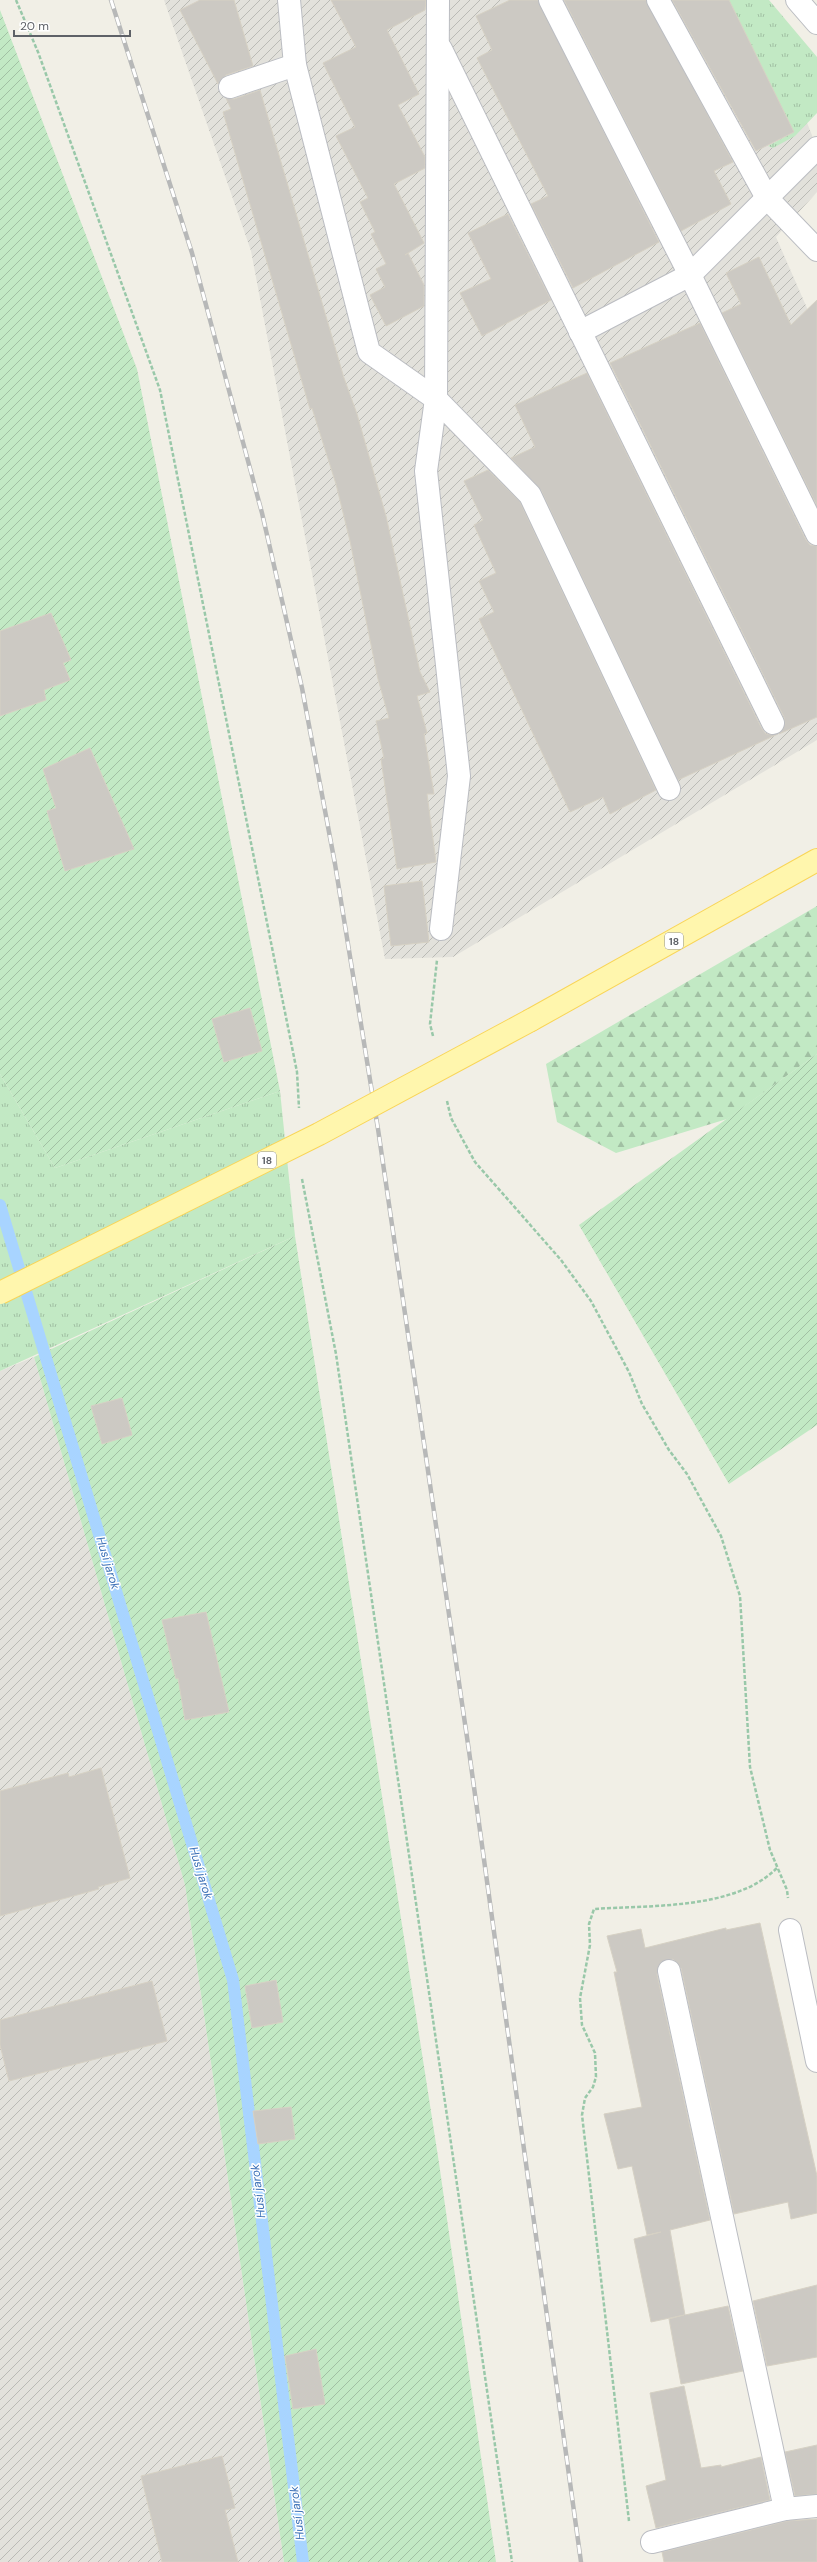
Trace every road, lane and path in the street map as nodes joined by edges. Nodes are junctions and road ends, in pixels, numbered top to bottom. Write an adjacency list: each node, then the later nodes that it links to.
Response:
1 (16, 0): 24 (path)
2 (288, 0): 9 (street)
3 (438, 0): 8 (street)
4 (550, 0): 14 (street)
5 (658, 0): 12 (street)
6 (797, 0): 7 (street)
7 (817, 23)
8 (439, 45): 15 (street); 16 (street)
9 (296, 65): 10 (street); 16 (street)
10 (230, 87)
11 (817, 148): 12 (street)
12 (767, 198): 13 (street); 14 (street)
13 (817, 250)
14 (690, 275): 15 (street); 17 (street)
15 (580, 332): 18 (street)
16 (436, 399): 19 (street); 21 (street)
17 (817, 534)
18 (773, 723)
19 (669, 789)
20 (817, 860): 26 (main road, 18, bridge)
21 (441, 929): 22 (path)
22 (434, 1040)
23 (446, 1094): 27 (path)
24 (299, 1110)
25 (301, 1177): 34 (path)
26 (0, 1293)
27 (777, 1868): 28 (path); 33 (path)
28 (790, 1930): 30 (street)
29 (669, 1971): 32 (street)
30 (817, 2061)
31 (817, 2506): 32 (street)
32 (785, 2509): 33 (street)
33 (652, 2542)
34 (512, 2562)

